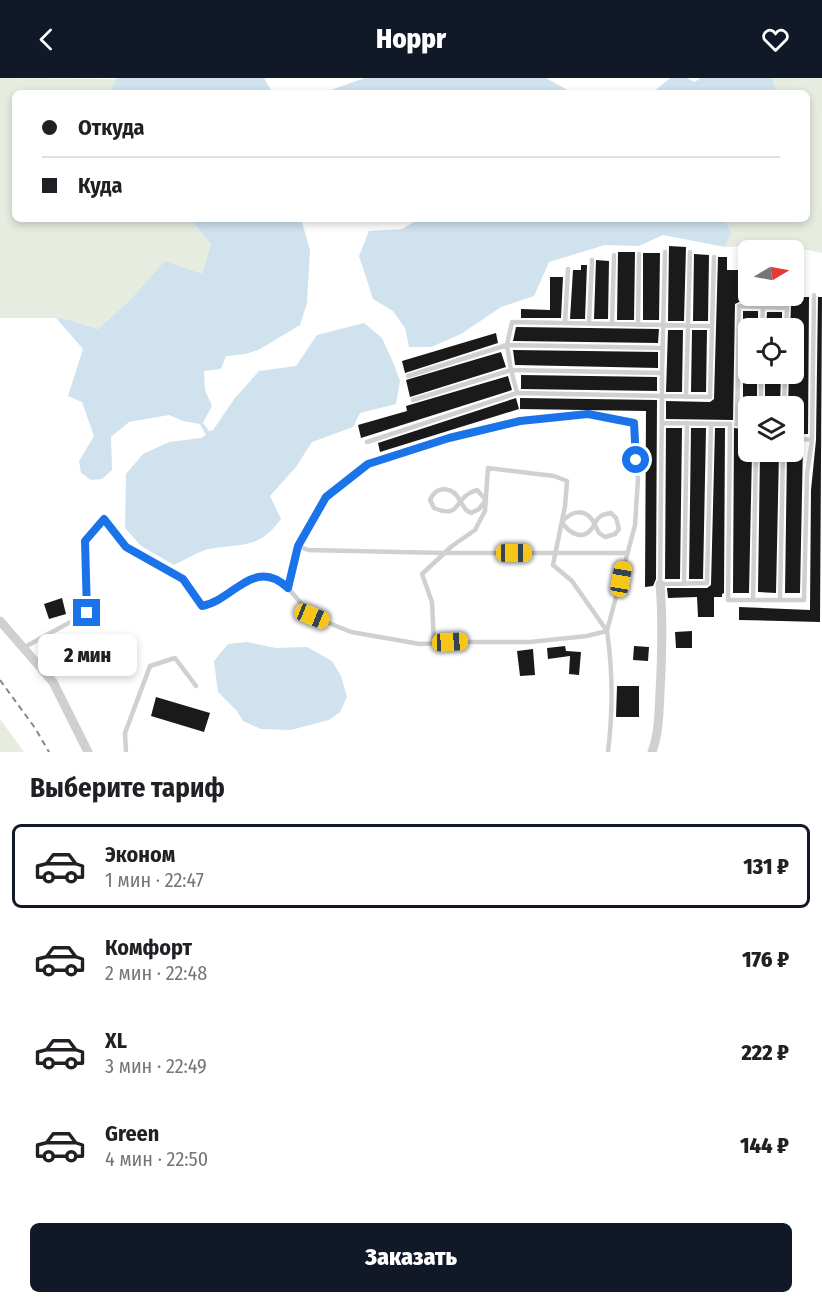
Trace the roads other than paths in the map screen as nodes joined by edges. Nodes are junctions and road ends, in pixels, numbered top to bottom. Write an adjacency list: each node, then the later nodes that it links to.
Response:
1 (665, 252): 16 (lane)
2 (690, 252): 17 (lane)
3 (639, 254): 15 (lane)
4 (614, 255): 14 (lane)
5 (714, 257): 18 (lane)
6 (591, 260): 13 (lane)
7 (568, 269): 12 (lane)
8 (814, 295): 34 (lane)
9 (763, 307): 10 (lane); 11 (lane); 32 (lane)
10 (762, 318)
11 (786, 318)
12 (566, 323): 13 (lane); 19 (lane)
13 (589, 323): 14 (lane)
14 (612, 324): 15 (lane)
15 (638, 325): 16 (lane)
16 (663, 325): 17 (lane); 20 (lane)
17 (688, 326): 18 (lane); 26 (lane)
18 (712, 326): 26 (lane)
19 (507, 345): 20 (lane); 21 (lane); 23 (lane)
20 (663, 348): 22 (lane)
21 (511, 370): 22 (lane); 24 (lane); 27 (lane)
22 (662, 373): 25 (lane)
23 (408, 376)
24 (517, 393): 25 (lane); 35 (lane)
25 (662, 396): 26 (lane); 28 (lane)
26 (686, 397)
27 (413, 400)
28 (662, 423): 29 (lane); 46 (lane)
29 (687, 423): 30 (lane); 47 (lane)
30 (711, 424): 31 (lane); 47 (lane)
31 (730, 424): 32 (lane); 49 (lane)
32 (737, 424)
33 (804, 439): 34 (lane)
34 (812, 440): 50 (lane)
35 (367, 441)
36 (756, 462): 49 (lane)
37 (783, 462): 50 (lane)
38 (486, 500): 39 (lane); 39 (lane); 40 (lane); 44 (lane)
39 (460, 501): 39 (lane)
40 (562, 522): 41 (lane); 41 (lane); 43 (lane)
41 (594, 524): 41 (lane)
42 (298, 546): 44 (lane); 45 (lane); 48 (lane)
43 (555, 552): 44 (lane); 45 (lane); 52 (lane)
44 (444, 553): 53 (lane)
45 (627, 553): 52 (lane)
46 (660, 584): 47 (lane); 59 (street)
47 (684, 584)
48 (288, 588): 53 (lane); 54 (lane)
49 (753, 600): 50 (lane)
50 (780, 600)
51 (0, 621): 54 (street)
52 (607, 631): 53 (lane); 58 (lane)
53 (434, 643)
54 (23, 648): 56 (street)
55 (196, 686): 57 (lane)
56 (88, 752)
57 (126, 752)
58 (608, 752)
59 (652, 752)

